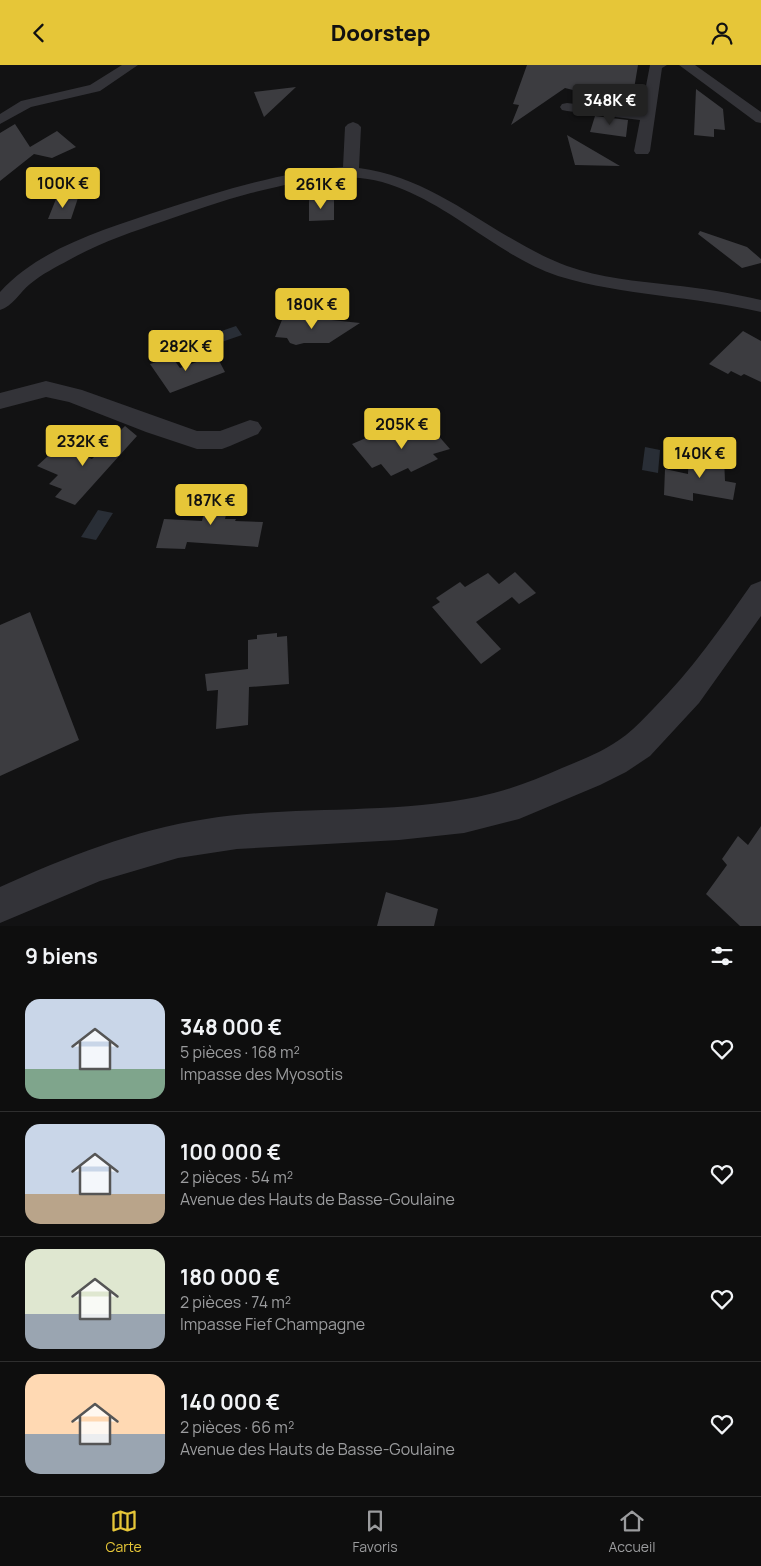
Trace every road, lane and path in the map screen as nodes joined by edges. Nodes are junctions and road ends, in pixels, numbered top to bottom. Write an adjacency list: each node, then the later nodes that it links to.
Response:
1 (131, 65): 6 (street)
2 (660, 65): 5 (street)
3 (686, 65): 7 (street)
4 (567, 107): 5 (street)
5 (648, 117): 9 (street)
6 (0, 119)
7 (761, 119)
8 (353, 127): 10 (street)
9 (642, 151)
10 (351, 172): 11 (street); 12 (street)
11 (0, 304)
12 (761, 306)
13 (0, 401): 14 (street)
14 (250, 428)
15 (761, 593): 16 (street)
16 (0, 905)

